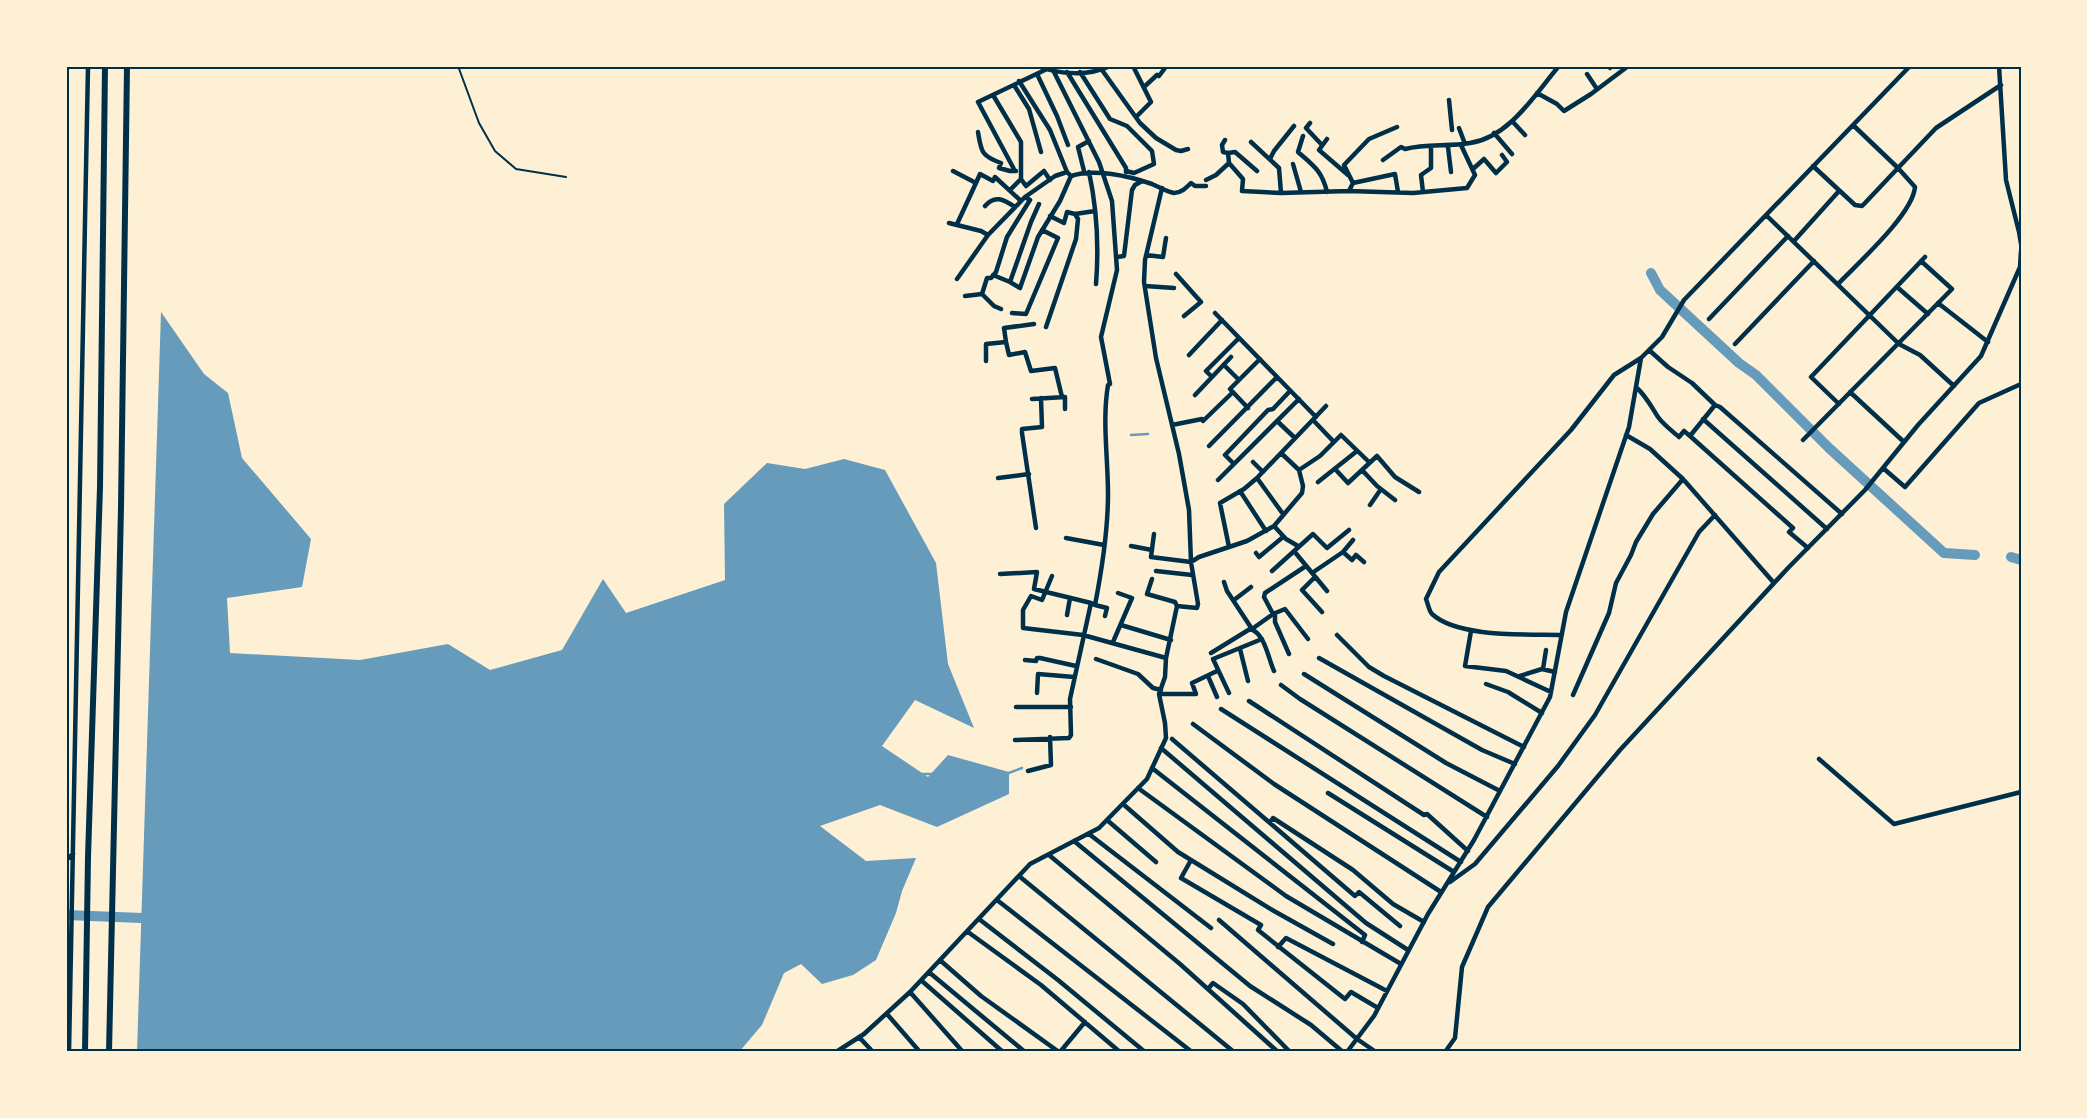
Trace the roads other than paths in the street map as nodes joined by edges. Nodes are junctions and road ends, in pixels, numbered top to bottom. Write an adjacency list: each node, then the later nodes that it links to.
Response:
1 (88, 66): 299 (street)
2 (105, 66): 335 (main road)
3 (127, 66): 336 (main road)
4 (458, 66): 70 (lane)
5 (1038, 66): 14 (street)
6 (1110, 66): 15 (street)
7 (1133, 66): 23 (street)
8 (1163, 66): 23 (street)
9 (1559, 66): 25 (street)
10 (1910, 66): 31 (street)
11 (1999, 66): 22 (street)
12 (1627, 67): 24 (street)
13 (1054, 68): 14 (street); 16 (street); 42 (street)
14 (1047, 69): 18 (street)
15 (1102, 70): 17 (street); 28 (street)
16 (1067, 72): 17 (street); 69 (street)
17 (1080, 72): 69 (street)
18 (1036, 74): 20 (street); 46 (street)
19 (1587, 74): 24 (street)
20 (1019, 81): 21 (street); 67 (street)
21 (1014, 85): 26 (street); 50 (street)
22 (2001, 85): 59 (street); 97 (street)
23 (1144, 87): 28 (street)
24 (1597, 89): 25 (street)
25 (1537, 93): 29 (street)
26 (993, 95): 62 (street); 63 (street)
27 (1448, 100): 35 (street)
28 (1136, 117): 49 (street)
29 (1512, 121): 37 (street); 38 (street)
30 (1310, 123): 44 (street)
31 (1853, 125): 58 (street); 59 (street)
32 (1294, 126): 54 (street)
33 (1397, 127): 71 (street)
34 (1459, 128): 45 (street)
35 (1452, 130)
36 (978, 132): 62 (street)
37 (1494, 133): 45 (street); 52 (street)
38 (1525, 134)
39 (1303, 136): 82 (street)
40 (1327, 139): 44 (street)
41 (1225, 140): 51 (street)
42 (1089, 141): 65 (street); 68 (street)
43 (1250, 142): 54 (street)
44 (1322, 144): 71 (street)
45 (1463, 144): 48 (street); 60 (street)
46 (1068, 145)
47 (1431, 146): 48 (street); 55 (street); 84 (street)
48 (1448, 146): 66 (street)
49 (1188, 149)
50 (1042, 152)
51 (1228, 153): 56 (street); 64 (street)
52 (1512, 154)
53 (1502, 155): 60 (street)
54 (1270, 159): 85 (street)
55 (1382, 160)
56 (1230, 162): 77 (street); 85 (street)
57 (1294, 164): 81 (street)
58 (1814, 166): 80 (street); 92 (street)
59 (1898, 168): 80 (street); 112 (street)
60 (1472, 169): 84 (street)
61 (953, 171): 75 (street)
62 (1015, 171): 63 (street)
63 (1021, 171): 72 (street)
64 (1257, 171)
65 (1086, 172): 67 (street); 68 (street); 90 (street)
66 (1451, 172)
67 (1069, 174): 73 (street); 93 (street)
68 (1103, 174): 69 (street); 105 (street)
69 (1126, 174): 74 (street)
70 (566, 177)
71 (1350, 178): 76 (street)
72 (1022, 179): 73 (street); 78 (street)
73 (1050, 180): 86 (street)
74 (1142, 181): 77 (street); 105 (street)
75 (976, 183): 78 (street); 95 (street)
76 (1353, 183): 79 (street); 83 (street)
77 (1162, 188): 104 (street)
78 (1010, 190): 86 (street)
79 (1349, 191): 82 (street); 83 (street)
80 (1839, 191): 101 (street)
81 (1301, 192): 82 (street); 85 (street)
82 (1327, 192)
83 (1398, 192): 84 (street)
84 (1422, 192)
85 (1281, 193)
86 (1023, 198): 89 (street); 108 (street)
87 (1039, 204): 110 (street)
88 (985, 206): 89 (street)
89 (1015, 207): 98 (street)
90 (1095, 211): 91 (street); 111 (street)
91 (1074, 214): 93 (street); 128 (street)
92 (1766, 215): 99 (street); 134 (street)
93 (1050, 216): 96 (street)
94 (949, 223): 95 (street)
95 (957, 224): 98 (street)
96 (1042, 230): 110 (street); 120 (street)
97 (2020, 233): 102 (street)
98 (988, 236): 109 (street)
99 (1788, 236): 101 (street); 125 (street)
100 (1166, 238): 104 (street)
101 (1794, 241): 106 (street)
102 (2021, 244)
103 (2021, 251): 131 (street)
104 (1146, 255): 113 (street)
105 (1117, 257): 204 (street)
106 (1814, 261): 112 (street); 132 (street)
107 (1176, 274): 123 (street)
108 (993, 275): 110 (street); 116 (street)
109 (956, 279)
110 (1010, 282)
111 (1096, 284)
112 (1838, 284): 124 (street)
113 (1145, 286): 115 (street); 163 (street)
114 (1898, 287): 118 (street); 122 (street); 124 (street)
115 (1174, 288)
116 (982, 294): 117 (street); 119 (street)
117 (965, 296)
118 (1938, 303): 122 (street); 131 (street)
119 (1001, 308)
120 (1012, 313)
121 (1215, 313): 126 (street)
122 (1928, 314): 133 (street)
123 (1184, 316)
124 (1870, 316): 133 (street); 155 (street)
125 (1709, 318)
126 (1222, 320): 129 (street); 135 (street)
127 (1034, 324): 130 (street)
128 (1046, 327)
129 (1239, 338): 138 (street); 141 (street)
130 (1006, 342): 139 (street); 151 (street)
131 (1988, 342): 146 (street)
132 (1734, 344)
133 (1899, 344): 146 (street); 149 (street)
134 (1650, 350): 137 (street); 156 (street)
135 (1189, 355)
136 (1231, 357): 140 (street)
137 (1641, 358): 145 (street); 239 (street)
138 (1260, 359): 142 (street); 143 (street)
139 (986, 361)
140 (1224, 365): 141 (street); 143 (street)
141 (1212, 377): 150 (street)
142 (1277, 377): 147 (street); 158 (street)
143 (1239, 380): 148 (street)
144 (2021, 384): 176 (street)
145 (1636, 386): 164 (street); 165 (street)
146 (1954, 386): 169 (street)
147 (1290, 391): 154 (street); 175 (street)
148 (1233, 392): 158 (street); 163 (street)
149 (1850, 392): 155 (street); 169 (street)
150 (1195, 395)
151 (1062, 397): 152 (street); 159 (street)
152 (1041, 398): 153 (street); 181 (street)
153 (1032, 399)
154 (1299, 400): 160 (street); 162 (street)
155 (1839, 404): 167 (street)
156 (1715, 405): 161 (street); 193 (street)
157 (1326, 406): 160 (street)
158 (1248, 408): 170 (street)
159 (1065, 409)
160 (1315, 418): 166 (street); 168 (street)
161 (1703, 419): 165 (street); 197 (street)
162 (1278, 421): 166 (street); 175 (street)
163 (1172, 425): 213 (street)
164 (1626, 435): 184 (street); 242 (street)
165 (1690, 436): 208 (street)
166 (1295, 438): 172 (street)
167 (1803, 440)
168 (1334, 442): 171 (street); 177 (street)
169 (1904, 442): 176 (street)
170 (1209, 446)
171 (1358, 451): 174 (street); 178 (street)
172 (1281, 453): 177 (street); 180 (street)
173 (1253, 462): 180 (street)
174 (1370, 462): 179 (street); 189 (street)
175 (1234, 464): 185 (street)
176 (1883, 468): 193 (street)
177 (1299, 470): 192 (street)
178 (1336, 470): 179 (street); 186 (street)
179 (1362, 470): 187 (street)
180 (1263, 472): 183 (street)
181 (1029, 474): 182 (street); 196 (street)
182 (998, 478)
183 (1257, 478): 188 (street); 192 (street)
184 (1682, 479): 194 (street); 271 (street)
185 (1218, 480)
186 (1318, 482)
187 (1381, 489): 190 (street); 191 (street)
188 (1240, 491): 199 (street); 207 (street)
189 (1419, 492)
190 (1395, 500)
191 (1370, 505)
192 (1283, 514): 195 (street)
193 (1842, 514): 197 (street)
194 (1715, 515): 224 (street); 307 (street)
195 (1274, 526): 199 (street); 201 (street)
196 (1036, 528)
197 (1827, 529): 208 (street)
198 (1349, 530): 206 (street)
199 (1266, 531): 207 (street)
200 (1154, 534): 209 (street)
201 (1283, 536): 206 (street); 212 (street)
202 (1066, 538): 204 (street)
203 (1353, 540): 211 (street)
204 (1104, 545): 231 (street)
205 (1131, 546): 209 (street)
206 (1298, 546): 210 (street)
207 (1229, 547): 213 (street)
208 (1808, 548): 224 (street)
209 (1152, 550): 213 (street)
210 (1294, 551): 215 (street); 217 (street)
211 (1343, 552): 214 (street); 220 (street)
212 (1256, 553)
213 (1191, 562): 219 (street)
214 (1364, 562)
215 (1306, 566): 220 (street); 235 (street)
216 (1156, 571): 219 (street)
217 (1272, 571)
218 (1000, 574): 227 (street)
219 (1192, 575): 232 (street)
220 (1314, 575): 226 (street); 233 (street)
221 (1052, 576): 227 (street)
222 (1152, 579): 232 (street)
223 (1224, 582): 230 (street)
224 (1774, 583): 353 (street)
225 (1251, 587): 230 (street)
226 (1326, 591)
227 (1046, 592): 229 (street); 240 (street)
228 (1118, 593): 237 (street)
229 (1070, 598): 231 (street); 234 (street)
230 (1234, 600): 238 (street)
231 (1093, 604): 236 (street); 240 (street)
232 (1177, 606): 245 (street)
233 (1322, 612)
234 (1067, 614)
235 (1274, 614): 238 (street); 244 (street); 250 (street)
236 (1105, 616)
237 (1121, 625): 245 (street); 246 (street)
238 (1252, 629): 243 (street); 249 (street)
239 (1471, 631): 242 (street); 262 (street)
240 (1083, 635): 246 (street); 255 (street)
241 (1338, 635): 282 (street)
242 (1562, 635): 259 (street)
243 (1262, 639): 247 (street); 257 (street)
244 (1308, 639)
245 (1171, 640): 251 (street)
246 (1113, 642): 251 (street)
247 (1240, 649): 258 (street); 264 (street)
248 (1546, 650): 256 (street)
249 (1211, 653)
250 (1289, 654)
251 (1166, 658): 270 (street)
252 (1320, 658): 285 (street)
253 (1096, 659): 270 (street)
254 (1025, 660): 255 (street)
255 (1076, 666): 263 (street)
256 (1543, 669): 259 (street); 262 (street)
257 (1274, 670)
258 (1217, 671): 261 (street); 269 (street)
259 (1555, 672): 267 (street)
260 (1304, 674): 289 (street)
261 (1208, 676): 270 (street); 272 (street)
262 (1520, 676): 267 (street)
263 (1074, 677): 268 (street); 274 (street)
264 (1248, 681)
265 (1486, 684): 277 (street)
266 (1281, 685): 293 (street)
267 (1551, 692): 277 (street)
268 (1037, 693)
269 (1229, 693)
270 (1160, 694): 283 (street)
271 (1573, 695)
272 (1217, 697)
273 (1249, 701): 298 (street)
274 (1071, 707): 275 (street); 279 (street)
275 (1016, 708)
276 (1221, 709): 304 (street)
277 (1542, 713): 282 (street)
278 (1193, 724): 308 (street)
279 (1050, 737): 281 (street); 287 (street)
280 (1172, 739): 295 (street)
281 (1015, 740)
282 (1524, 747): 285 (street)
283 (1161, 748): 286 (street); 319 (street)
284 (1819, 759): 290 (street)
285 (1515, 764): 289 (street)
286 (1152, 768): 288 (street); 316 (street)
287 (1028, 771)
288 (1138, 788): 292 (street); 316 (street)
289 (1500, 791): 293 (street)
290 (2021, 792)
291 (1328, 793): 305 (street)
292 (1123, 804): 294 (street); 302 (street)
293 (1487, 817): 298 (street)
294 (1107, 820): 296 (street); 303 (street)
295 (1270, 822): 312 (street); 313 (street)
296 (1089, 834): 297 (street); 314 (street)
297 (1074, 841): 300 (street); 350 (street)
298 (1468, 851): 304 (street)
299 (73, 854): 301 (street); 322 (street)
300 (1049, 855): 306 (street); 325 (street)
301 (66, 860)
302 (1191, 860): 317 (street); 318 (street)
303 (1156, 862)
304 (1461, 862): 305 (street)
305 (1454, 872): 307 (street)
306 (1019, 876): 309 (street); 347 (street)
307 (1447, 884): 308 (street)
308 (1441, 892): 312 (street)
309 (997, 900): 310 (street); 346 (street)
310 (979, 919): 315 (street); 345 (street)
311 (1219, 920): 332 (street)
312 (1424, 922): 319 (street)
313 (1400, 926)
314 (1211, 928)
315 (968, 932): 320 (street); 330 (street)
316 (1362, 942): 321 (street)
317 (1333, 944)
318 (1278, 947): 326 (street); 328 (street)
319 (1408, 950): 321 (street)
320 (941, 961): 323 (street); 343 (street)
321 (1401, 964): 326 (street)
322 (68, 966): 334 (street)
323 (930, 973): 324 (street); 342 (street)
324 (922, 981): 327 (street); 341 (street)
325 (1208, 989): 348 (street); 349 (street)
326 (1387, 991): 328 (street)
327 (910, 992): 329 (street); 340 (street)
328 (1378, 1008): 332 (street)
329 (887, 1014): 331 (street); 339 (street)
330 (1085, 1022): 333 (street); 343 (street)
331 (859, 1037): 337 (street); 338 (street)
332 (1357, 1039): 351 (street); 352 (street)
333 (1113, 1050): 344 (street)
334 (69, 1052)
335 (84, 1052)
336 (109, 1052)
337 (836, 1052)
338 (872, 1052)
339 (920, 1052)
340 (963, 1052)
341 (1003, 1052)
342 (1025, 1052)
343 (1059, 1052)
344 (1120, 1052)
345 (1145, 1052)
346 (1192, 1052)
347 (1234, 1052)
348 (1278, 1052)
349 (1290, 1052)
350 (1343, 1052)
351 (1347, 1052)
352 (1376, 1052)
353 (1446, 1052)

